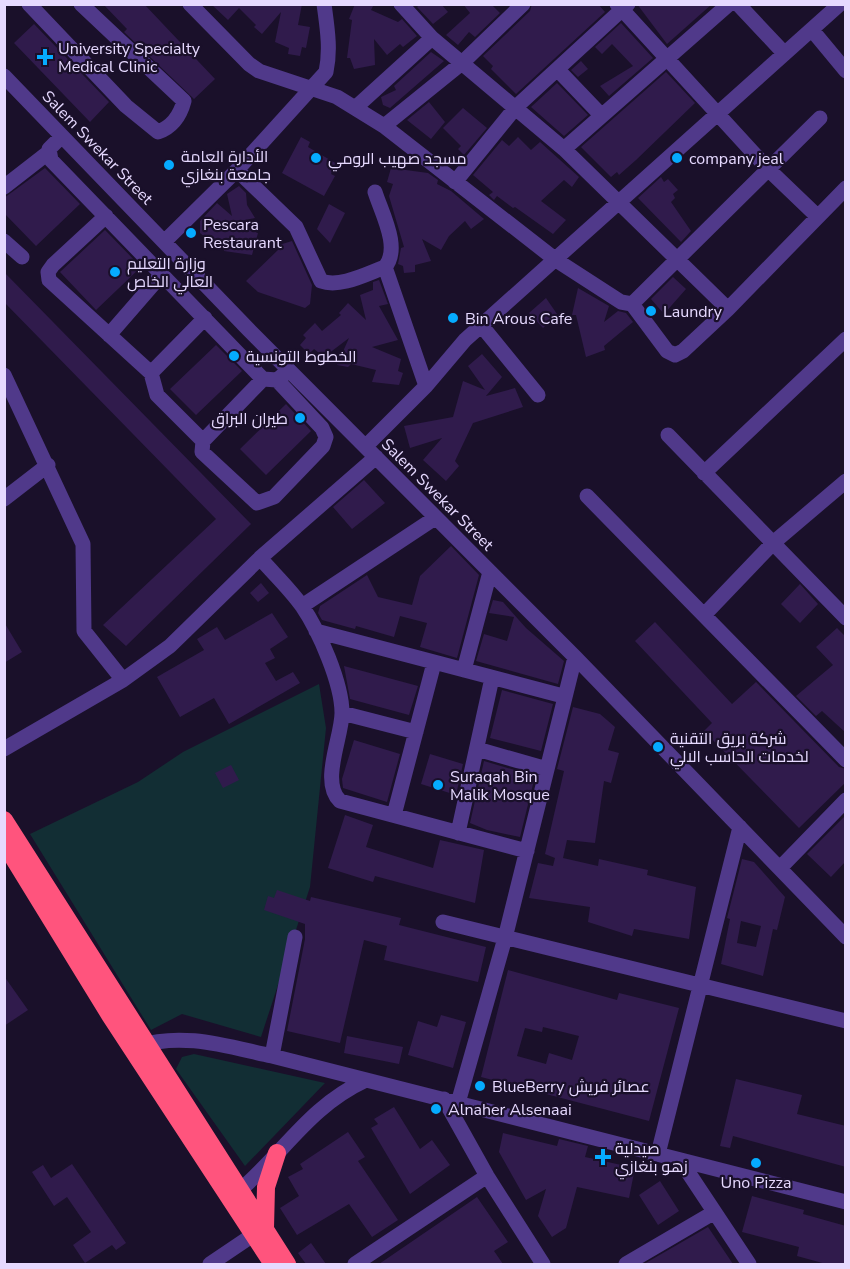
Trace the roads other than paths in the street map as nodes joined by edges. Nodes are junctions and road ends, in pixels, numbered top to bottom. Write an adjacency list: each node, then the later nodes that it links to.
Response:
1 (29, 4): 2 (street)
2 (81, 4)
3 (190, 4): 19 (street)
4 (324, 4): 19 (street)
5 (523, 4): 15 (street)
6 (729, 4): 14 (street)
7 (738, 4): 13 (street)
8 (840, 4): 11 (street)
9 (402, 5): 12 (street)
10 (622, 6): 14 (street); 16 (street)
11 (812, 30): 13 (street); 17 (street)
12 (432, 38): 15 (street); 21 (street)
13 (783, 52): 22 (street)
14 (668, 59): 22 (street); 23 (street)
15 (462, 63): 20 (street); 25 (street)
16 (558, 70): 20 (street); 23 (street)
17 (846, 71)
18 (4, 76): 26 (street, Salem Swekar Street)
19 (311, 90): 21 (street); 29 (street)
20 (516, 107): 27 (street); 31 (street)
21 (356, 108): 25 (street)
22 (717, 114): 30 (street); 35 (street)
23 (602, 115): 27 (street)
24 (820, 118): 30 (street)
25 (384, 126): 31 (street)
26 (62, 136): 28 (street); 39 (street, Salem Swekar Street)
27 (564, 149): 35 (street)
28 (49, 152): 32 (street); 36 (street)
29 (237, 170): 39 (street); 43 (street)
30 (770, 170): 37 (street); 42 (street)
31 (455, 182): 41 (street)
32 (4, 187)
33 (846, 188): 37 (street)
34 (375, 192): 43 (street)
35 (619, 200): 41 (street); 42 (street)
36 (106, 216): 44 (street); 49 (street)
37 (817, 216): 46 (street)
38 (4, 241): 40 (street)
39 (165, 241): 51 (street, Salem Swekar Street)
40 (22, 257)
41 (556, 260): 45 (street); 48 (street)
42 (678, 260): 45 (street); 46 (street)
43 (384, 267): 55 (street)
44 (162, 274): 47 (street); 49 (street)
45 (632, 304): 46 (street)
46 (728, 309)
47 (205, 318): 52 (street); 54 (street)
48 (481, 325): 55 (street); 56 (street)
49 (108, 335): 52 (street)
50 (846, 339): 61 (street)
51 (289, 370): 54 (street); 59 (street, Salem Swekar Street)
52 (151, 373): 58 (street)
53 (4, 375): 60 (street)
54 (270, 379): 58 (street); 58 (street)
55 (426, 386): 59 (street)
56 (538, 395)
57 (668, 435): 61 (street)
58 (203, 441)
59 (371, 451): 65 (street, Salem Swekar Street); 67 (street)
60 (48, 465): 64 (street); 77 (street)
61 (704, 473): 66 (street)
62 (846, 481): 66 (street)
63 (587, 495): 70 (street)
64 (4, 499)
65 (435, 518): 68 (street, Salem Swekar Street); 69 (street)
66 (773, 543): 70 (street); 71 (street)
67 (260, 558): 69 (street); 77 (street)
68 (490, 572): 73 (street, Salem Swekar Street); 75 (street)
69 (302, 606): 72 (street)
70 (705, 614): 83 (street)
71 (846, 618)
72 (316, 631): 74 (street); 79 (street)
73 (575, 657): 78 (street); 88 (street, Salem Swekar Street)
74 (434, 663): 75 (street); 80 (street)
75 (464, 670): 76 (street)
76 (492, 678): 78 (street); 82 (street)
77 (123, 680): 81 (street)
78 (563, 696): 84 (street)
79 (342, 713): 80 (street); 86 (street)
80 (416, 732): 86 (street)
81 (4, 749)
82 (477, 749): 84 (street); 89 (street)
83 (846, 760)
84 (547, 769): 91 (street)
85 (846, 800): 92 (street)
86 (394, 815): 89 (street)
87 (4, 820): 99 (highway)
88 (740, 827): 92 (street, Salem Swekar Street); 97 (street)
89 (458, 833): 91 (street)
90 (4, 843): 99 (highway)
91 (527, 851): 96 (street)
92 (780, 868): 95 (street, Salem Swekar Street)
93 (443, 922): 96 (street)
94 (295, 937): 100 (street)
95 (846, 937)
96 (505, 938): 97 (street); 102 (street)
97 (702, 986): 98 (street); 104 (street)
98 (846, 1021)
99 (139, 1045): 100 (street); 107 (highway)
100 (272, 1056): 101 (street)
101 (366, 1080): 102 (street); 103 (street)
102 (451, 1101): 104 (street); 106 (street)
103 (277, 1153): 107 (street); 110 (highway)
104 (658, 1154): 105 (street)
105 (680, 1160): 108 (street); 109 (street)
106 (487, 1176): 114 (street); 115 (street)
107 (235, 1195): 110 (highway)
108 (846, 1203)
109 (713, 1213): 116 (street); 117 (street)
110 (259, 1231): 111 (street); 112 (highway); 113 (highway)
111 (210, 1264)
112 (273, 1264)
113 (287, 1264)
114 (355, 1264)
115 (543, 1264)
116 (626, 1264)
117 (749, 1264)

